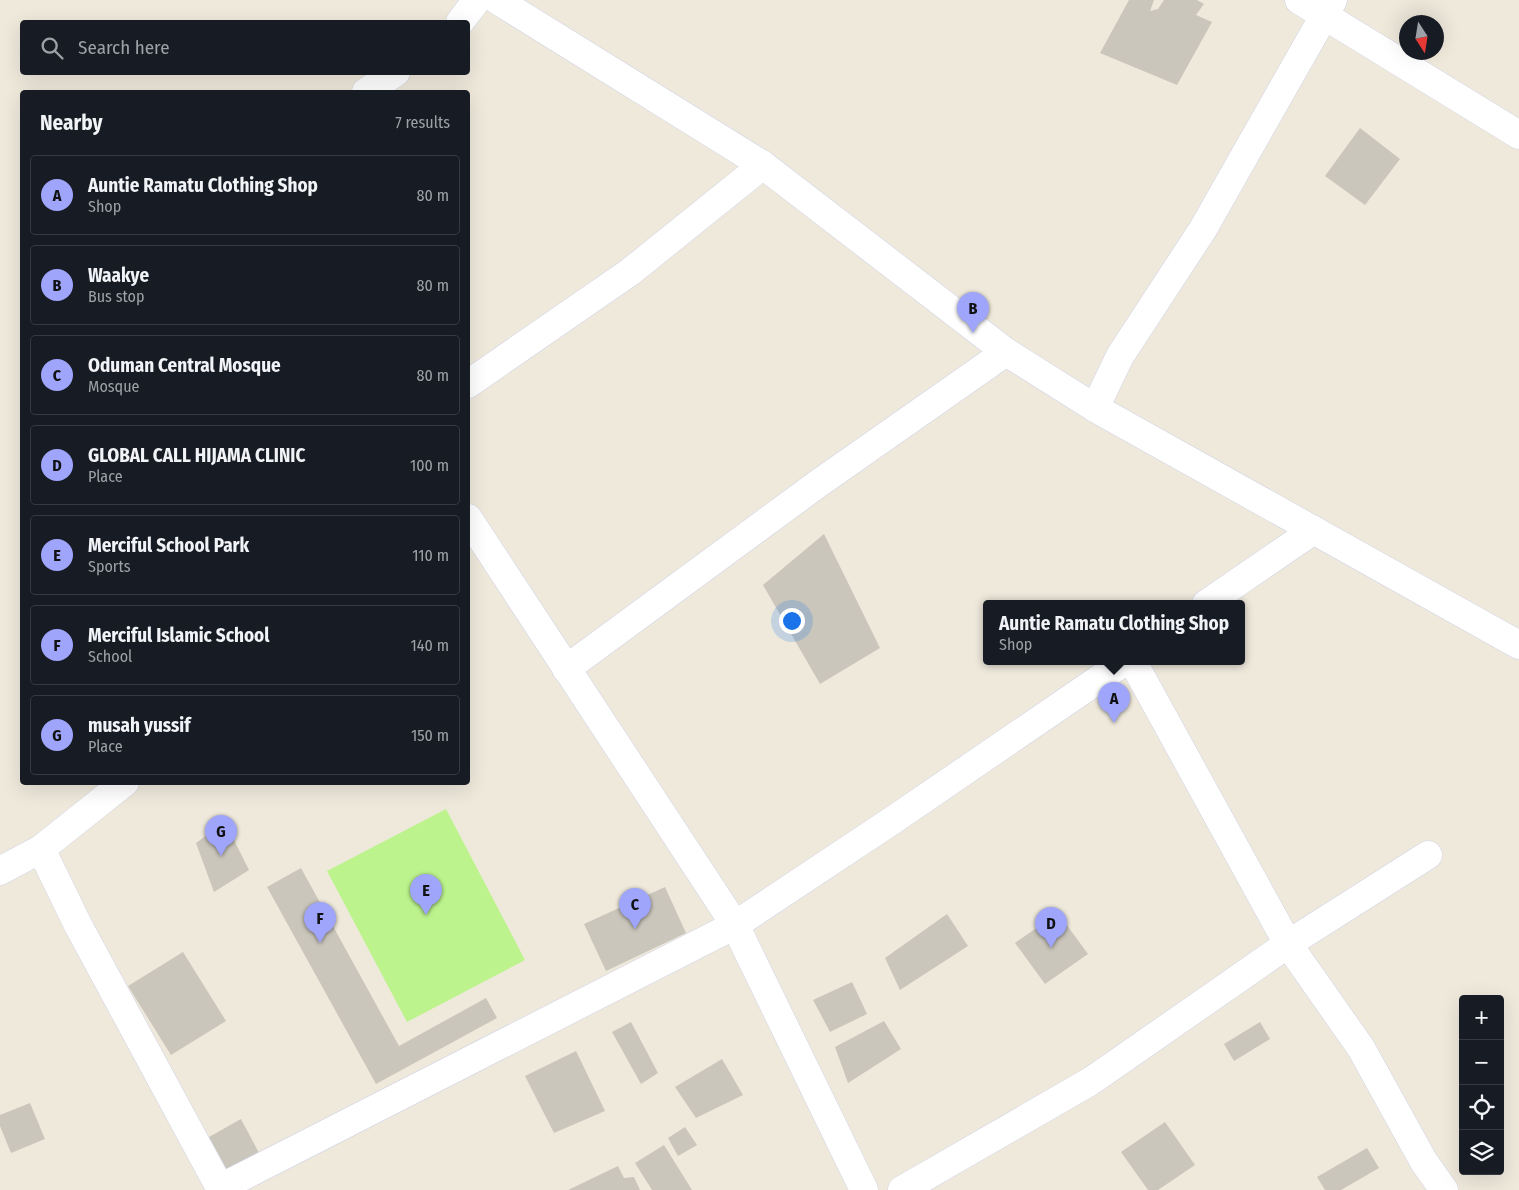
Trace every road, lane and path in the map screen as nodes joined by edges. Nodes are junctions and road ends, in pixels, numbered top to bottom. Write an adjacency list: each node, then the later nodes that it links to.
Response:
1 (477, 0): 5 (street)
2 (497, 0): 9 (street)
3 (1299, 0): 4 (street)
4 (1329, 7): 8 (street); 12 (street)
5 (462, 20)
6 (392, 75): 7 (street)
7 (369, 90)
8 (1519, 135)
9 (763, 165): 10 (street); 11 (street)
10 (1006, 352): 12 (street); 19 (street)
11 (470, 383)
12 (1095, 408): 14 (street)
13 (470, 521): 19 (street)
14 (1314, 530): 15 (street); 16 (street)
15 (1212, 600)
16 (1519, 645)
17 (1120, 665): 24 (street)
18 (1135, 665): 25 (street)
19 (566, 669): 24 (street)
20 (121, 785): 21 (street)
21 (41, 849): 23 (street); 26 (street)
22 (1428, 855): 25 (street)
23 (0, 871)
24 (736, 925): 26 (street); 27 (street)
25 (1288, 944): 28 (street); 29 (street)
26 (218, 1189)
27 (864, 1190)
28 (902, 1190)
29 (1444, 1190)

